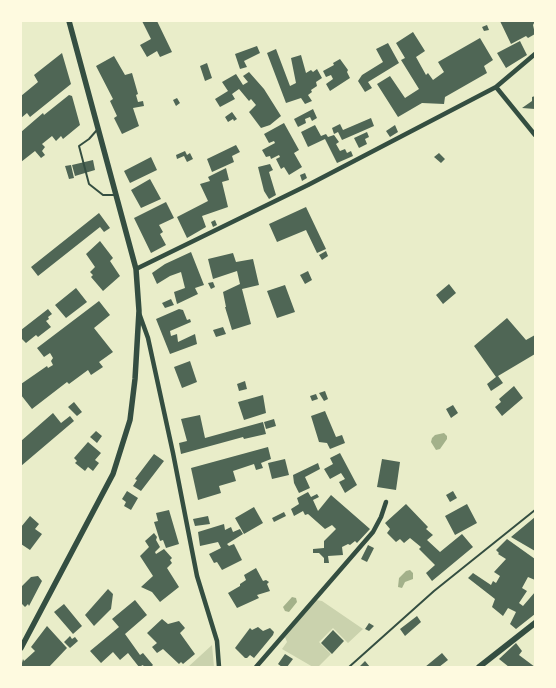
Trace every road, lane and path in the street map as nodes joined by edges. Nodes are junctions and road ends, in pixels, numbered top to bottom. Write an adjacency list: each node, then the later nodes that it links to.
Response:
1 (69, 21): 4 (street)
2 (535, 54): 3 (street)
3 (496, 87): 5 (street); 7 (street)
4 (98, 128): 6 (street); 6 (lane)
5 (535, 135)
6 (117, 195): 7 (street)
7 (136, 269): 8 (street)
8 (139, 311): 12 (street); 13 (street)
9 (386, 502): 14 (street)
10 (535, 510): 15 (path)
11 (535, 622): 16 (main road)
12 (21, 648)
13 (219, 667)
14 (256, 667)
15 (348, 667)
16 (479, 667)

